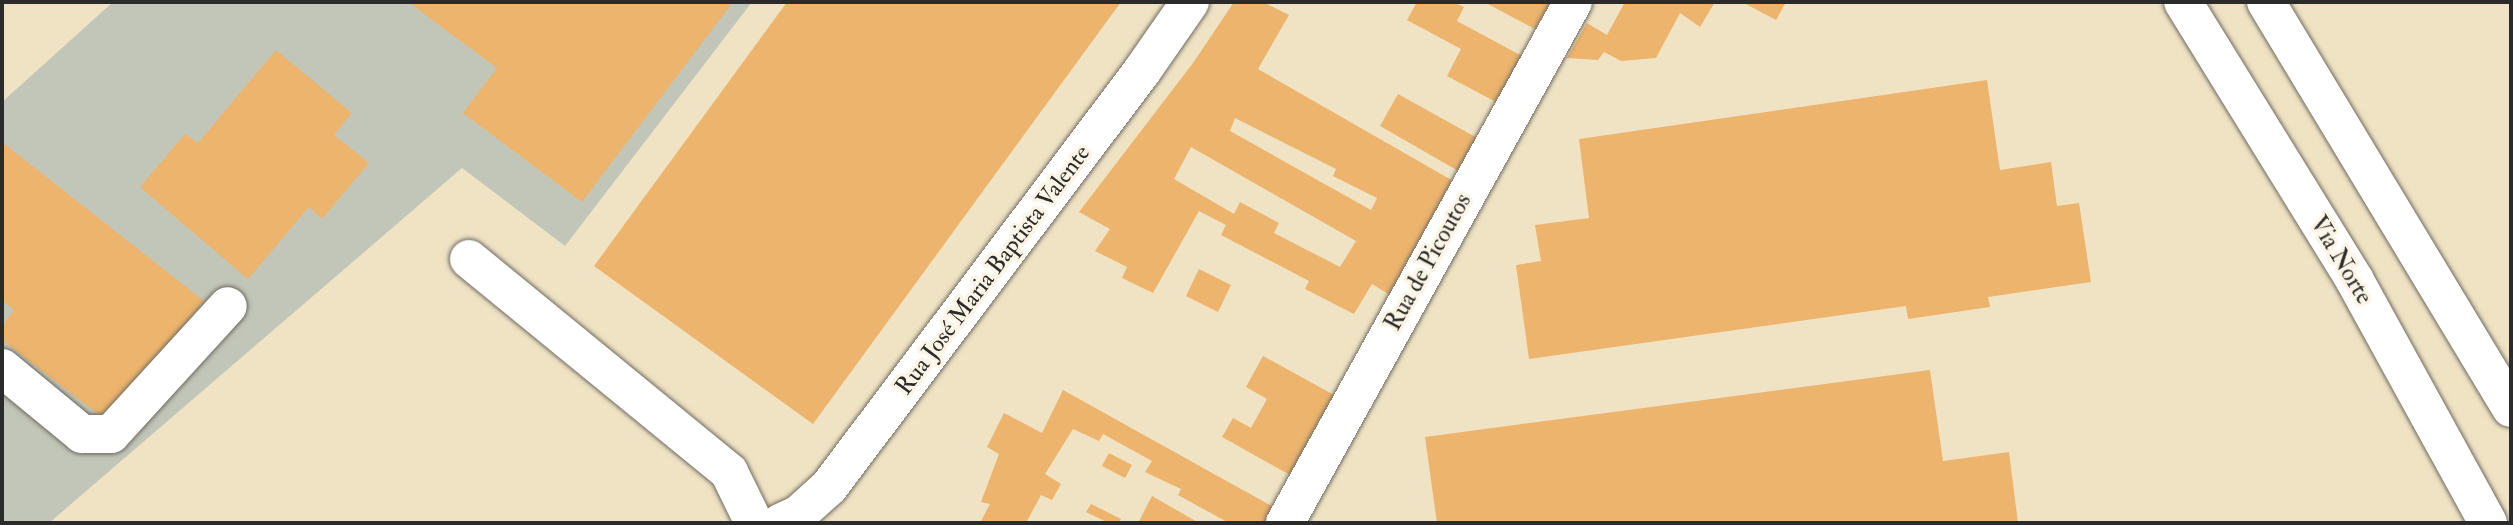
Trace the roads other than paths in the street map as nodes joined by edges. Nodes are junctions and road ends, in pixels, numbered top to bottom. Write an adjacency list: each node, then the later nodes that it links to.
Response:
1 (1190, 2): 10 (main road, Rua José Maria Baptista Valente)
2 (1573, 2): 11 (main road, Rua de Picoutos)
3 (2183, 2): 12 (main road, Via Norte)
4 (2266, 2): 8 (main road)
5 (469, 259): 9 (main road)
6 (228, 306): 7 (main road)
7 (2, 368)
8 (2511, 408)
9 (754, 523)
10 (780, 523)
11 (1285, 523)
12 (2488, 523)

